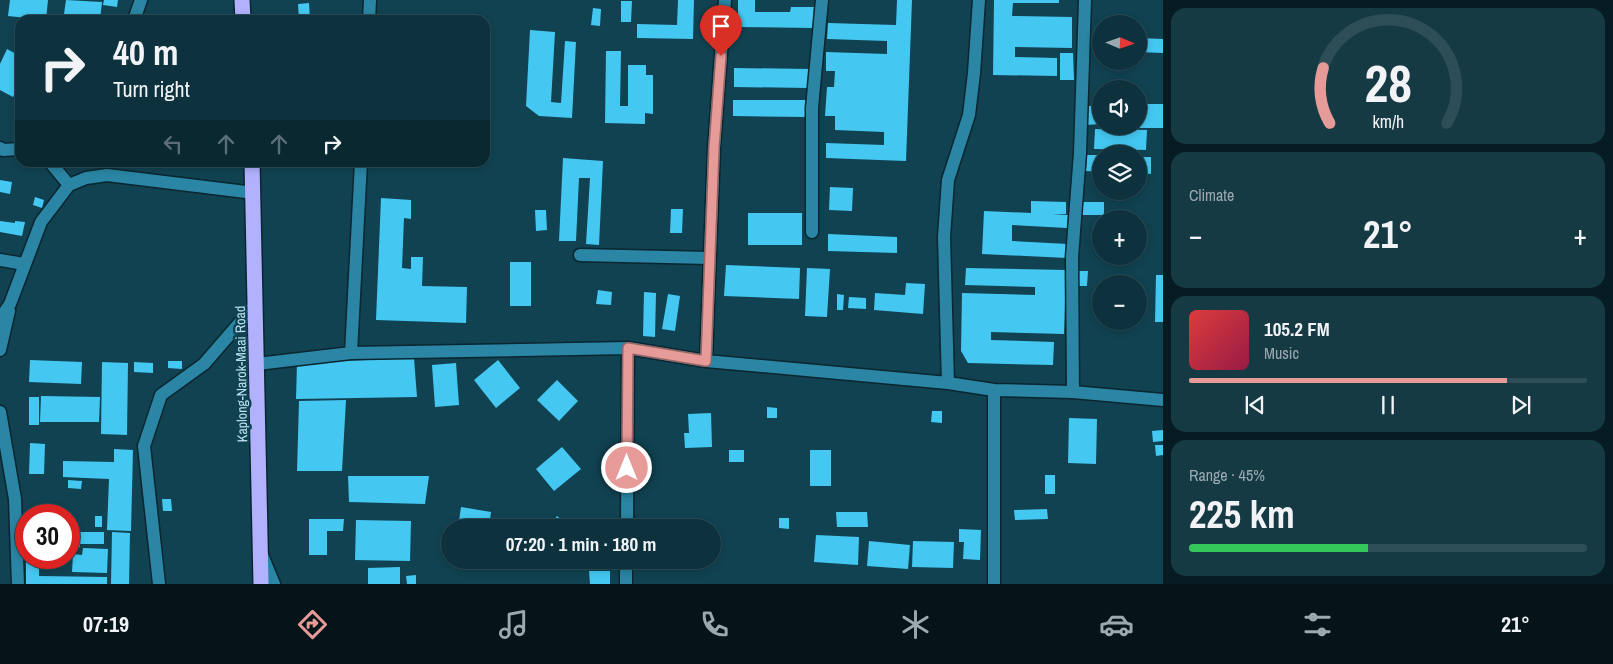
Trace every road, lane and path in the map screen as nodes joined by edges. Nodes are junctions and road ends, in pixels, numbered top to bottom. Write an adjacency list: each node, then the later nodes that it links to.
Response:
1 (141, 0): 8 (street)
2 (242, 0): 9 (highway)
3 (370, 0): 10 (street)
4 (725, 0): 20 (street)
5 (822, 0): 18 (street)
6 (979, 0): 31 (street)
7 (1085, 0): 33 (street)
8 (136, 15)
9 (243, 15)
10 (368, 15)
11 (0, 148): 12 (street)
12 (15, 149)
13 (54, 167): 16 (street)
14 (252, 167): 17 (highway, Kaplong-Narok-Maai Road)
15 (361, 167): 28 (street)
16 (69, 185): 17 (street); 22 (street)
17 (254, 193): 24 (highway, Kaplong-Narok-Maai Road)
18 (812, 232)
19 (580, 254): 20 (street)
20 (710, 258): 29 (street)
21 (0, 260): 22 (street)
22 (24, 264): 23 (street)
23 (10, 304): 25 (street); 27 (street)
24 (256, 304): 30 (highway, Kaplong-Narok-Maai Road); 40 (street)
25 (0, 320)
26 (628, 348): 28 (street); 29 (street); 36 (street)
27 (0, 350)
28 (351, 353): 30 (street)
29 (706, 361): 31 (street)
30 (257, 364): 37 (highway, Kaplong-Narok-Maai Road)
31 (948, 383): 32 (street)
32 (994, 390): 33 (street); 44 (street)
33 (1073, 392): 34 (street)
34 (1163, 400)
35 (0, 412): 39 (street)
36 (627, 519)
37 (261, 553): 41 (highway, Kaplong-Narok-Maai Road); 42 (street)
38 (626, 569): 43 (street)
39 (18, 584)
40 (159, 584)
41 (262, 584)
42 (274, 584)
43 (626, 584)
44 (994, 584)

